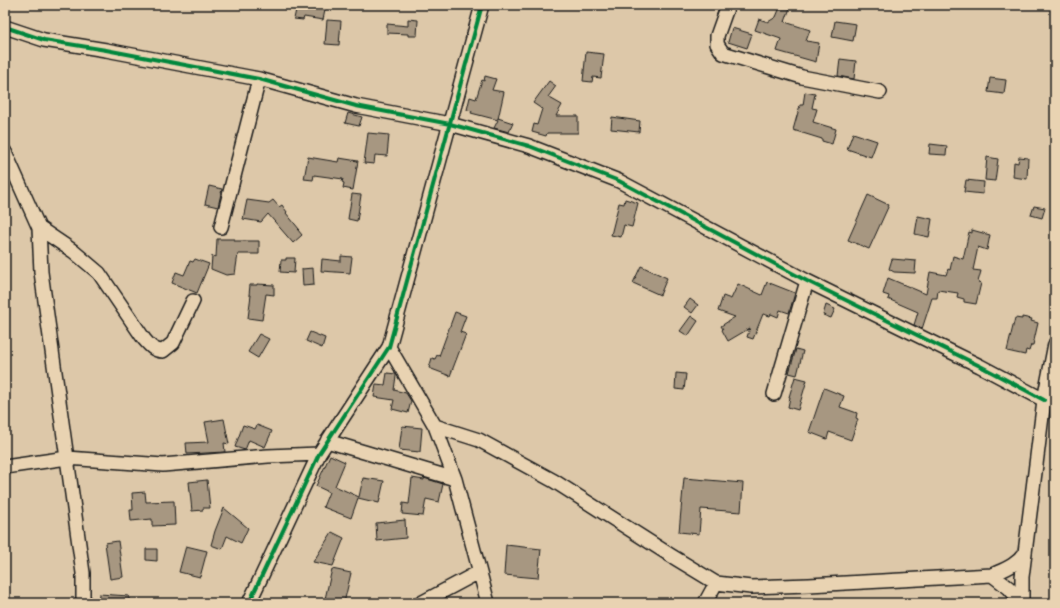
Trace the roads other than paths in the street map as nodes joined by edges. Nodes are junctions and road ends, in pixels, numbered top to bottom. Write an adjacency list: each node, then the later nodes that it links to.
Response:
1 (482, 5): 6 (street)
2 (728, 5): 5 (street)
3 (5, 27): 4 (street)
4 (260, 79): 6 (street); 8 (street)
5 (880, 92)
6 (450, 124): 10 (street); 13 (street)
7 (5, 153): 9 (street)
8 (221, 227)
9 (39, 228): 11 (street); 19 (street)
10 (807, 281): 14 (street); 15 (street)
11 (193, 302)
12 (1055, 344): 15 (street)
13 (389, 347): 16 (street); 17 (street)
14 (774, 394)
15 (1044, 400): 22 (street)
16 (435, 426): 21 (street); 25 (street)
17 (327, 441): 18 (street); 21 (street)
18 (319, 454): 19 (street); 27 (street)
19 (67, 458): 20 (street); 26 (street)
20 (5, 467)
21 (455, 479): 23 (street)
22 (1025, 553): 24 (street); 31 (street)
23 (479, 572): 28 (street); 29 (street)
24 (992, 575): 25 (street); 31 (street)
25 (716, 583): 30 (street)
26 (83, 603)
27 (249, 603)
28 (421, 603)
29 (488, 603)
30 (706, 603)
31 (1022, 603)

